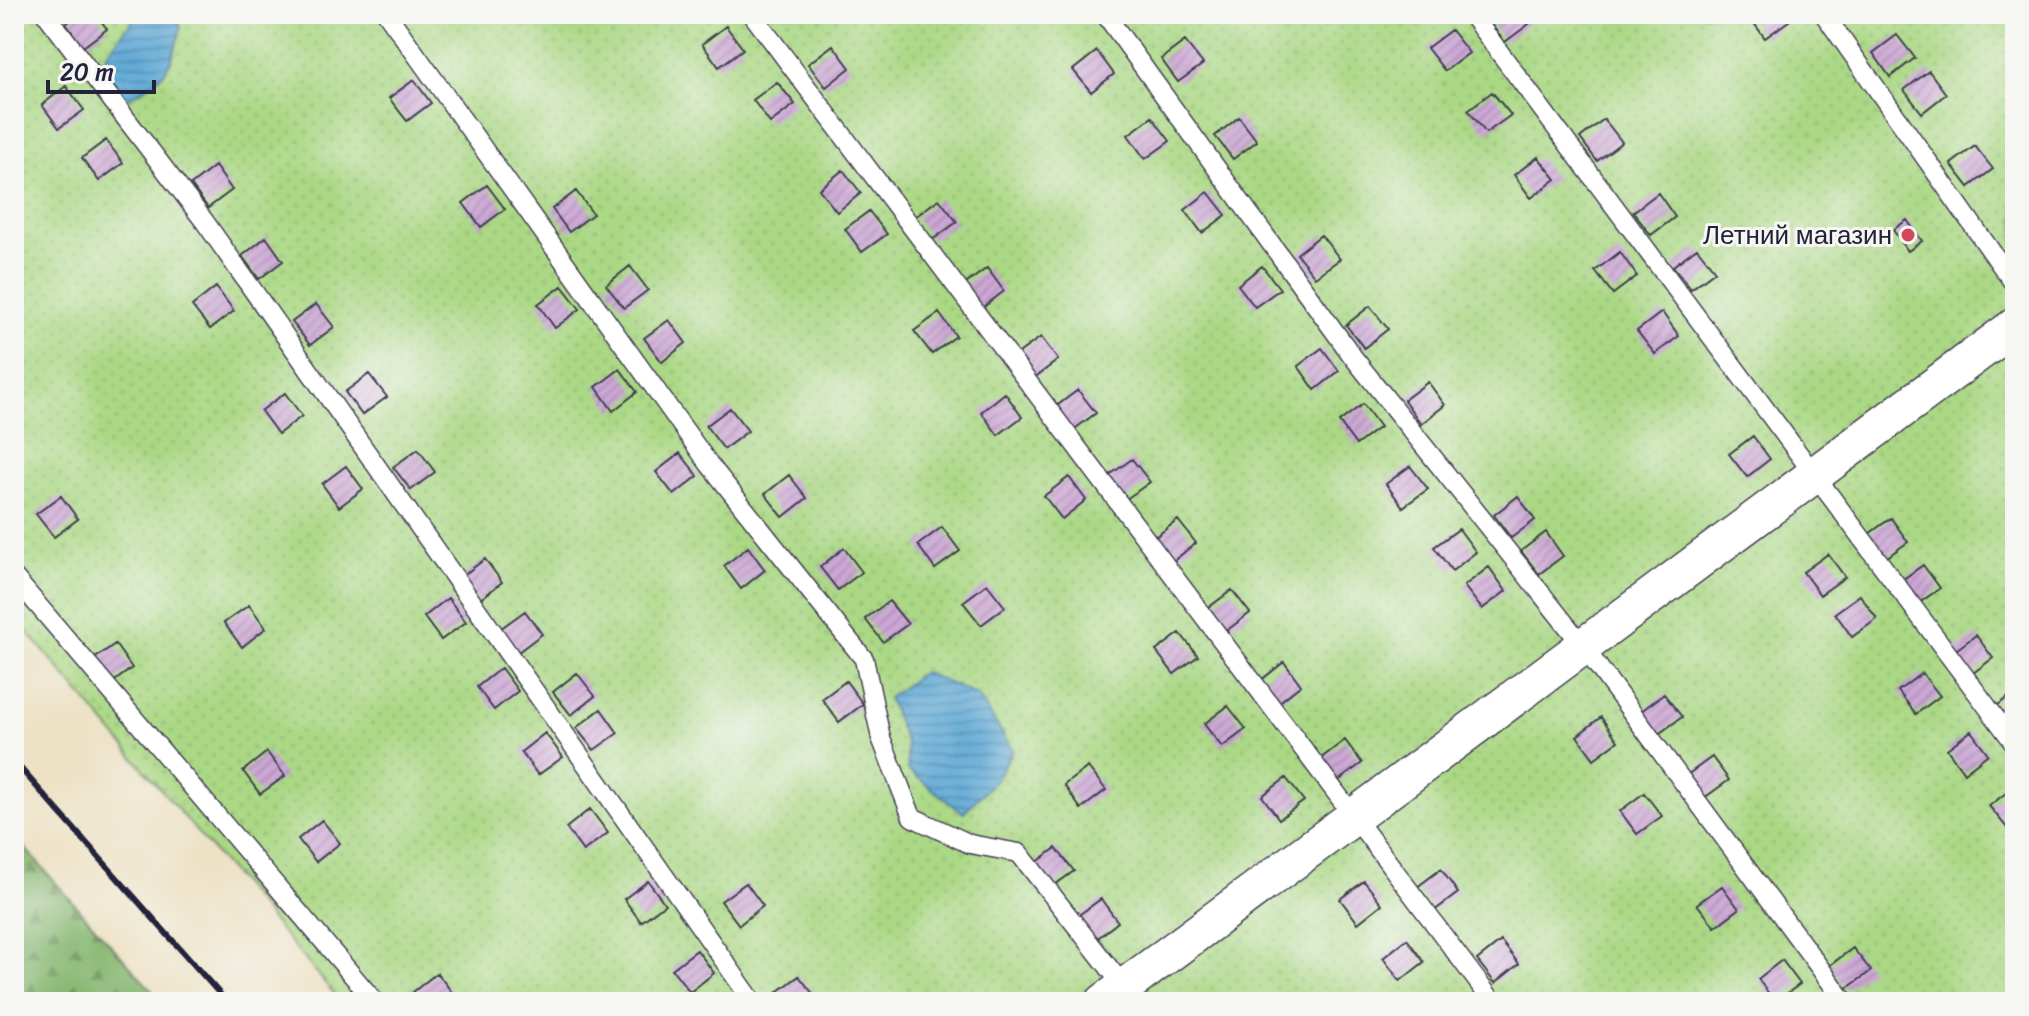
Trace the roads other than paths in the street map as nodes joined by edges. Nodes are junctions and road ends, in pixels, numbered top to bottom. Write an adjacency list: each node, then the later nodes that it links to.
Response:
1 (46, 14): 16 (lane)
2 (387, 14): 14 (lane)
3 (752, 14): 13 (lane)
4 (1105, 14): 11 (lane)
5 (1471, 14): 9 (lane)
6 (1824, 14): 7 (lane)
7 (2015, 285)
8 (2015, 326): 9 (street)
9 (1813, 476): 11 (street); 12 (lane)
10 (14, 577): 15 (lane)
11 (1583, 646): 13 (street); 18 (lane)
12 (2015, 744)
13 (1353, 817): 14 (street); 17 (lane)
14 (1121, 997)
15 (375, 1002)
16 (753, 1002)
17 (1493, 1002)
18 (1845, 1002)

